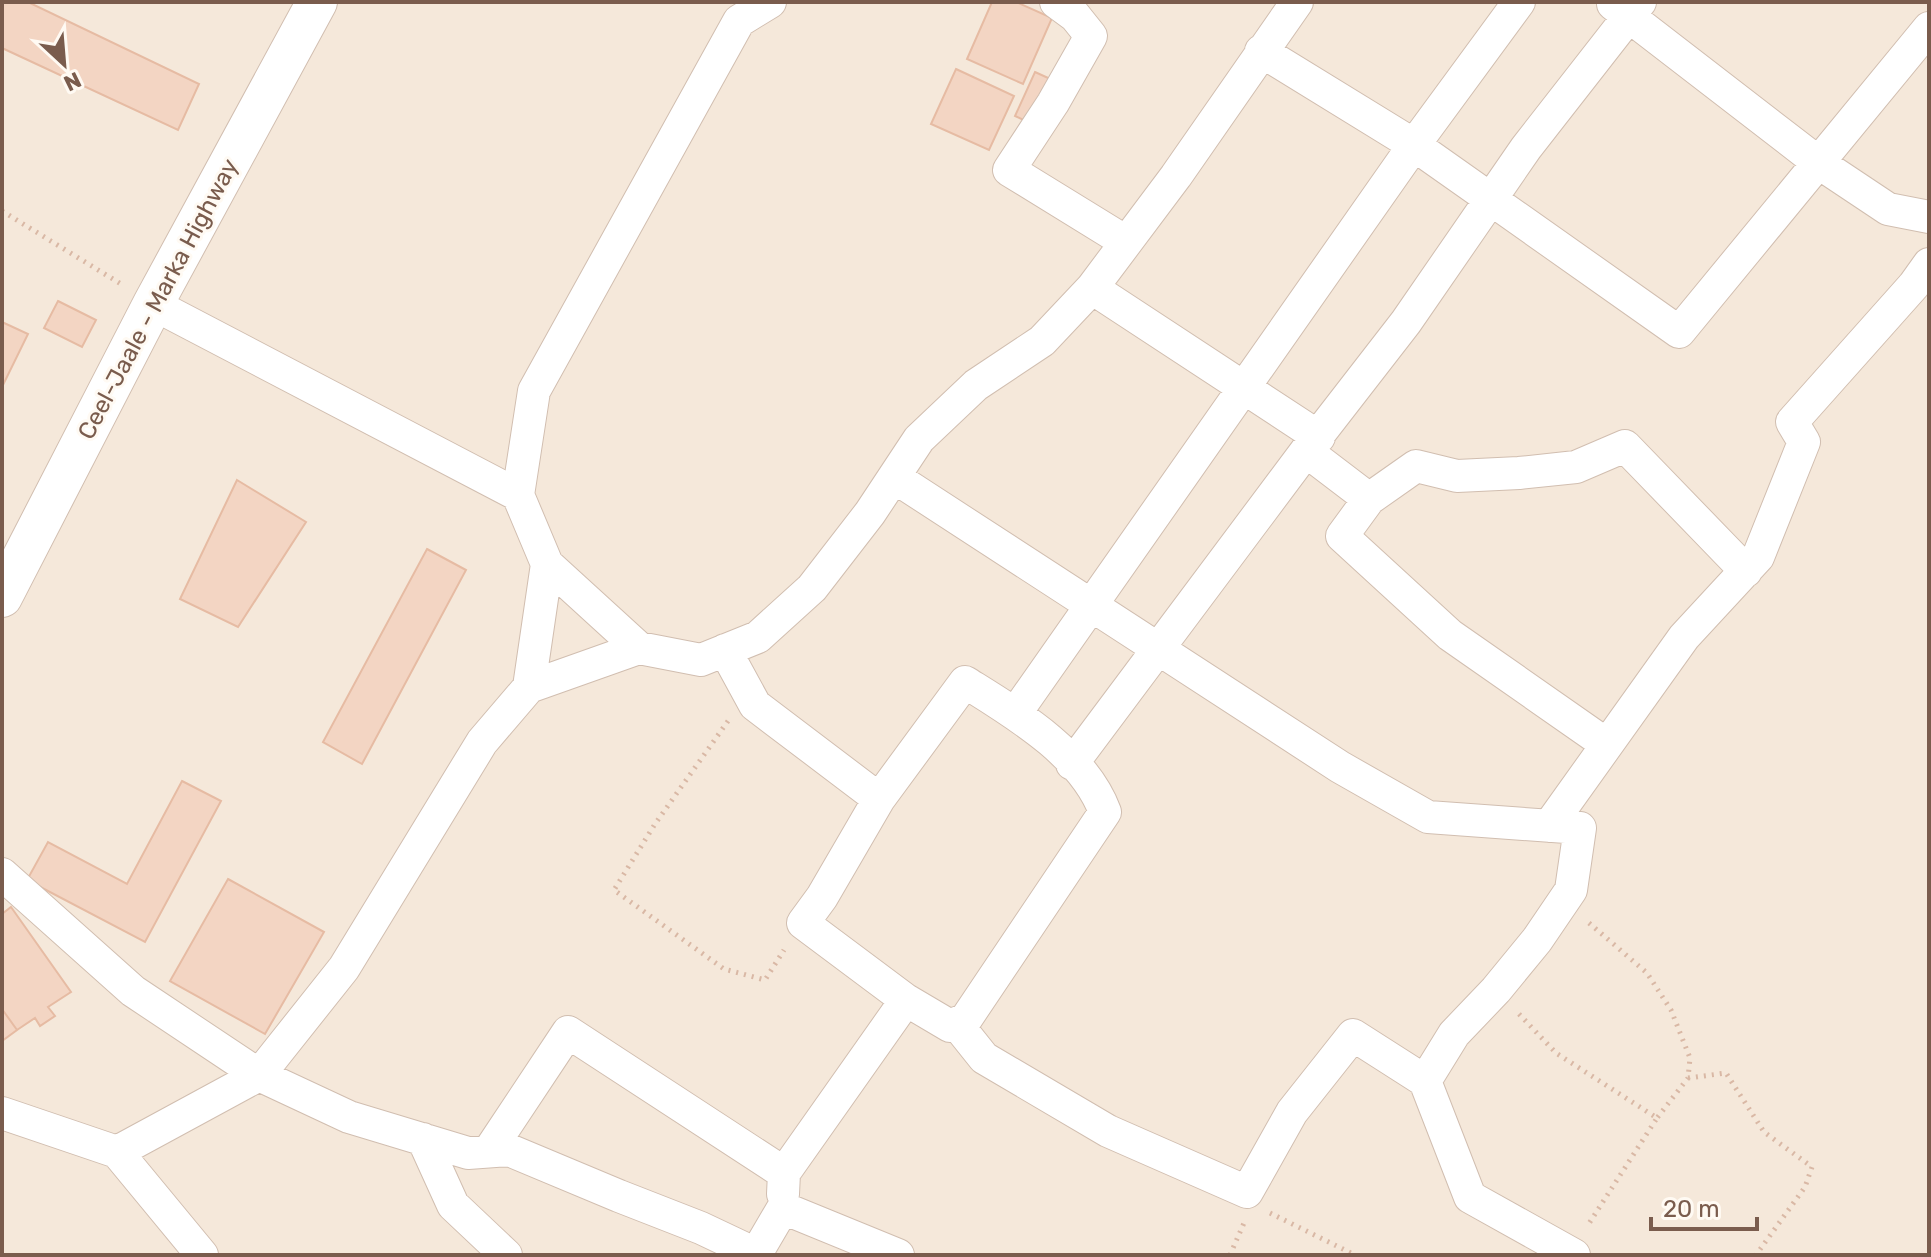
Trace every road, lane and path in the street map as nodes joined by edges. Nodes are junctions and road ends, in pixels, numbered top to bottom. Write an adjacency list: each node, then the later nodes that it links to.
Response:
1 (317, 2): 17 (street, Ceel-Jaale - Marka Highway)
2 (770, 2): 21 (street)
3 (1056, 2): 14 (street)
4 (1297, 2): 8 (street)
5 (1519, 2): 9 (street)
6 (1627, 6): 10 (street); 11 (street)
7 (1929, 28): 10 (street)
8 (1261, 51): 9 (street); 14 (street)
9 (1414, 145): 11 (street); 18 (street)
10 (1819, 163): 11 (street); 13 (street)
11 (1491, 197): 19 (street)
12 (2, 211): 17 (path)
13 (1929, 217)
14 (1126, 242): 16 (street)
15 (1929, 264): 24 (street)
16 (1092, 288): 18 (street); 20 (street)
17 (153, 304): 21 (street); 25 (street, Ceel-Jaale - Marka Highway)
18 (1244, 389): 19 (street); 26 (street)
19 (1312, 444): 22 (street); 29 (street)
20 (894, 477): 26 (street); 28 (street)
21 (518, 495): 23 (street)
22 (1369, 499): 24 (street); 33 (street)
23 (547, 564): 27 (street); 30 (street)
24 (1746, 571): 33 (street)
25 (2, 597)
26 (1093, 606): 29 (street); 32 (street)
27 (639, 648): 28 (street); 30 (street)
28 (725, 650): 31 (street)
29 (1158, 650): 34 (street); 36 (street)
30 (529, 687): 43 (street)
31 (748, 693): 35 (street); 39 (path)
32 (1015, 714): 34 (street); 35 (street)
33 (1606, 744): 36 (street)
34 (1072, 764): 42 (street)
35 (879, 799): 39 (street)
36 (1549, 826): 38 (street)
37 (2, 874): 43 (street)
38 (1563, 902): 40 (street); 44 (path)
39 (803, 923): 41 (street)
40 (1496, 990): 45 (street); 47 (path)
41 (906, 1000): 42 (street); 51 (street)
42 (956, 1023): 45 (street)
43 (259, 1075): 48 (street); 50 (street)
44 (1688, 1078): 47 (path); 60 (path)
45 (1425, 1081): 55 (street)
46 (2, 1113): 50 (street)
47 (1657, 1118): 55 (path)
48 (423, 1139): 49 (street); 57 (street)
49 (489, 1151): 51 (street); 54 (street)
50 (117, 1152): 56 (street)
51 (784, 1173): 52 (street)
52 (783, 1208): 54 (street); 58 (street)
53 (1266, 1211): 59 (path)
54 (757, 1254)
55 (1572, 1254)
56 (202, 1255)
57 (506, 1255)
58 (898, 1255)
59 (1355, 1255)
60 (1756, 1255)

